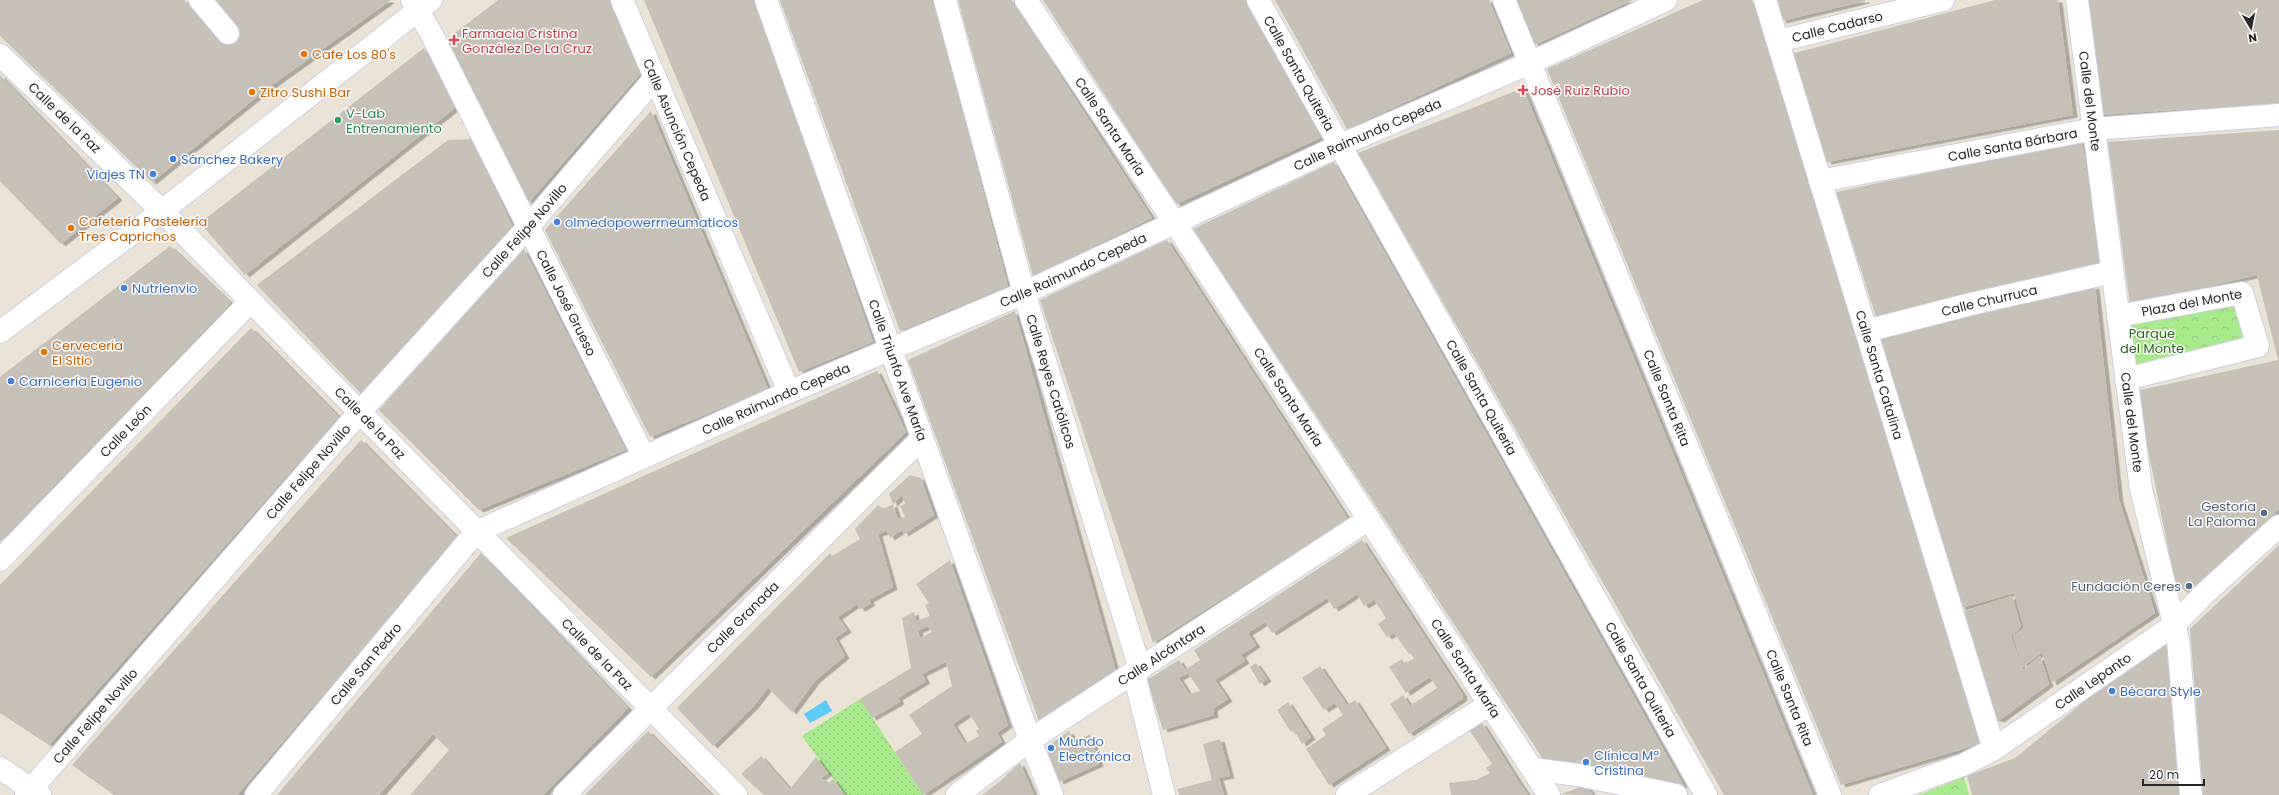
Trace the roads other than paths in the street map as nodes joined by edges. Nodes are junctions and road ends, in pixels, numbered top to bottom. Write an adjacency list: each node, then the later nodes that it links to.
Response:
1 (200, 0): 13 (street)
2 (622, 0): 17 (street, Calle Asunción Cepeda)
3 (766, 0): 31 (street, Calle Triunfo Ave María)
4 (945, 0): 26 (street, Calle Reyes Católicos)
5 (1026, 0): 23 (street, Calle Santa María)
6 (1258, 0): 20 (street, Calle Santa Quiteria)
7 (1504, 0): 16 (street, Calle Santa Rita)
8 (1666, 0): 16 (street, Calle Raimundo Cepeda)
9 (1765, 0): 14 (street, Calle Santa Catalina)
10 (1943, 0): 14 (street, Calle Cadarso)
11 (2077, 0): 19 (street, Calle del Monte)
12 (421, 3): 22 (street); 24 (street, Calle José Grueso)
13 (228, 33)
14 (1778, 41): 21 (street, Calle Santa Catalina)
15 (0, 55): 22 (street, Calle de la Paz)
16 (1530, 63): 20 (street, Calle Raimundo Cepeda); 60 (street, Calle Santa Rita)
17 (655, 78): 24 (street, Calle Felipe Novillo); 33 (street, Calle Asunción Cepeda)
18 (2279, 115): 19 (street, Calle Santa Bárbara)
19 (2094, 129): 21 (street, Calle Santa Bárbara); 25 (street, Calle del Monte)
20 (1342, 145): 23 (street, Calle Raimundo Cepeda); 59 (street, Calle Santa Quiteria)
21 (1820, 181): 29 (street, Calle Santa Catalina)
22 (162, 211): 27 (street, Calle de la Paz); 30 (street)
23 (1175, 223): 26 (street, Calle Raimundo Cepeda); 37 (street, Calle Santa María)
24 (528, 227): 34 (street, Calle Felipe Novillo); 36 (street, Calle José Grueso)
25 (2112, 272): 28 (street, Calle del Monte); 29 (street, Calle Churruca)
26 (1024, 293): 31 (street, Calle Raimundo Cepeda); 42 (street, Calle Reyes Católicos)
27 (250, 302): 34 (street, Calle de la Paz); 40 (street, Calle León)
28 (2118, 316): 32 (street, Calle del Monte); 32 (street, Plaza del Monte)
29 (1866, 331): 46 (street, Calle Santa Catalina)
30 (0, 332)
31 (890, 350): 33 (street, Calle Raimundo Cepeda); 35 (street, Calle Triunfo Ave María)
32 (2126, 379): 41 (street, Calle del Monte)
33 (788, 392): 36 (street, Calle Raimundo Cepeda)
34 (359, 413): 39 (street, Calle de la Paz); 49 (street, Calle Felipe Novillo)
35 (921, 439): 44 (street, Calle Granada); 45 (street, Calle Triunfo Ave María)
36 (644, 457): 39 (street, Calle Raimundo Cepeda)
37 (1369, 519): 42 (street, Calle Alcántara); 43 (street, Calle Santa María)
38 (2279, 526): 41 (street, Calle Lepanto)
39 (476, 532): 44 (street, Calle de la Paz); 50 (street, Calle San Pedro)
40 (0, 560)
41 (2174, 625): 46 (street, Calle Lepanto); 62 (street, Calle del Monte)
42 (1137, 671): 45 (street, Calle Alcántara); 55 (street, Calle Reyes Católicos)
43 (1490, 704): 48 (street, Calle Santa María); 56 (street)
44 (650, 708): 51 (street, Calle Granada); 52 (street, Calle de la Paz)
45 (1030, 740): 53 (street, Calle Alcántara); 54 (street, Calle Triunfo Ave María)
46 (1994, 750): 61 (street, Calle Lepanto)
47 (0, 768): 49 (street)
48 (1533, 769): 57 (street, Calle Santa María); 58 (street)
49 (33, 793)
50 (256, 795)
51 (564, 795)
52 (736, 795)
53 (957, 795)
54 (1052, 795)
55 (1164, 795)
56 (1347, 795)
57 (1550, 795)
58 (1676, 795)
59 (1706, 795)
60 (1830, 795)
61 (1880, 795)
62 (2191, 795)

